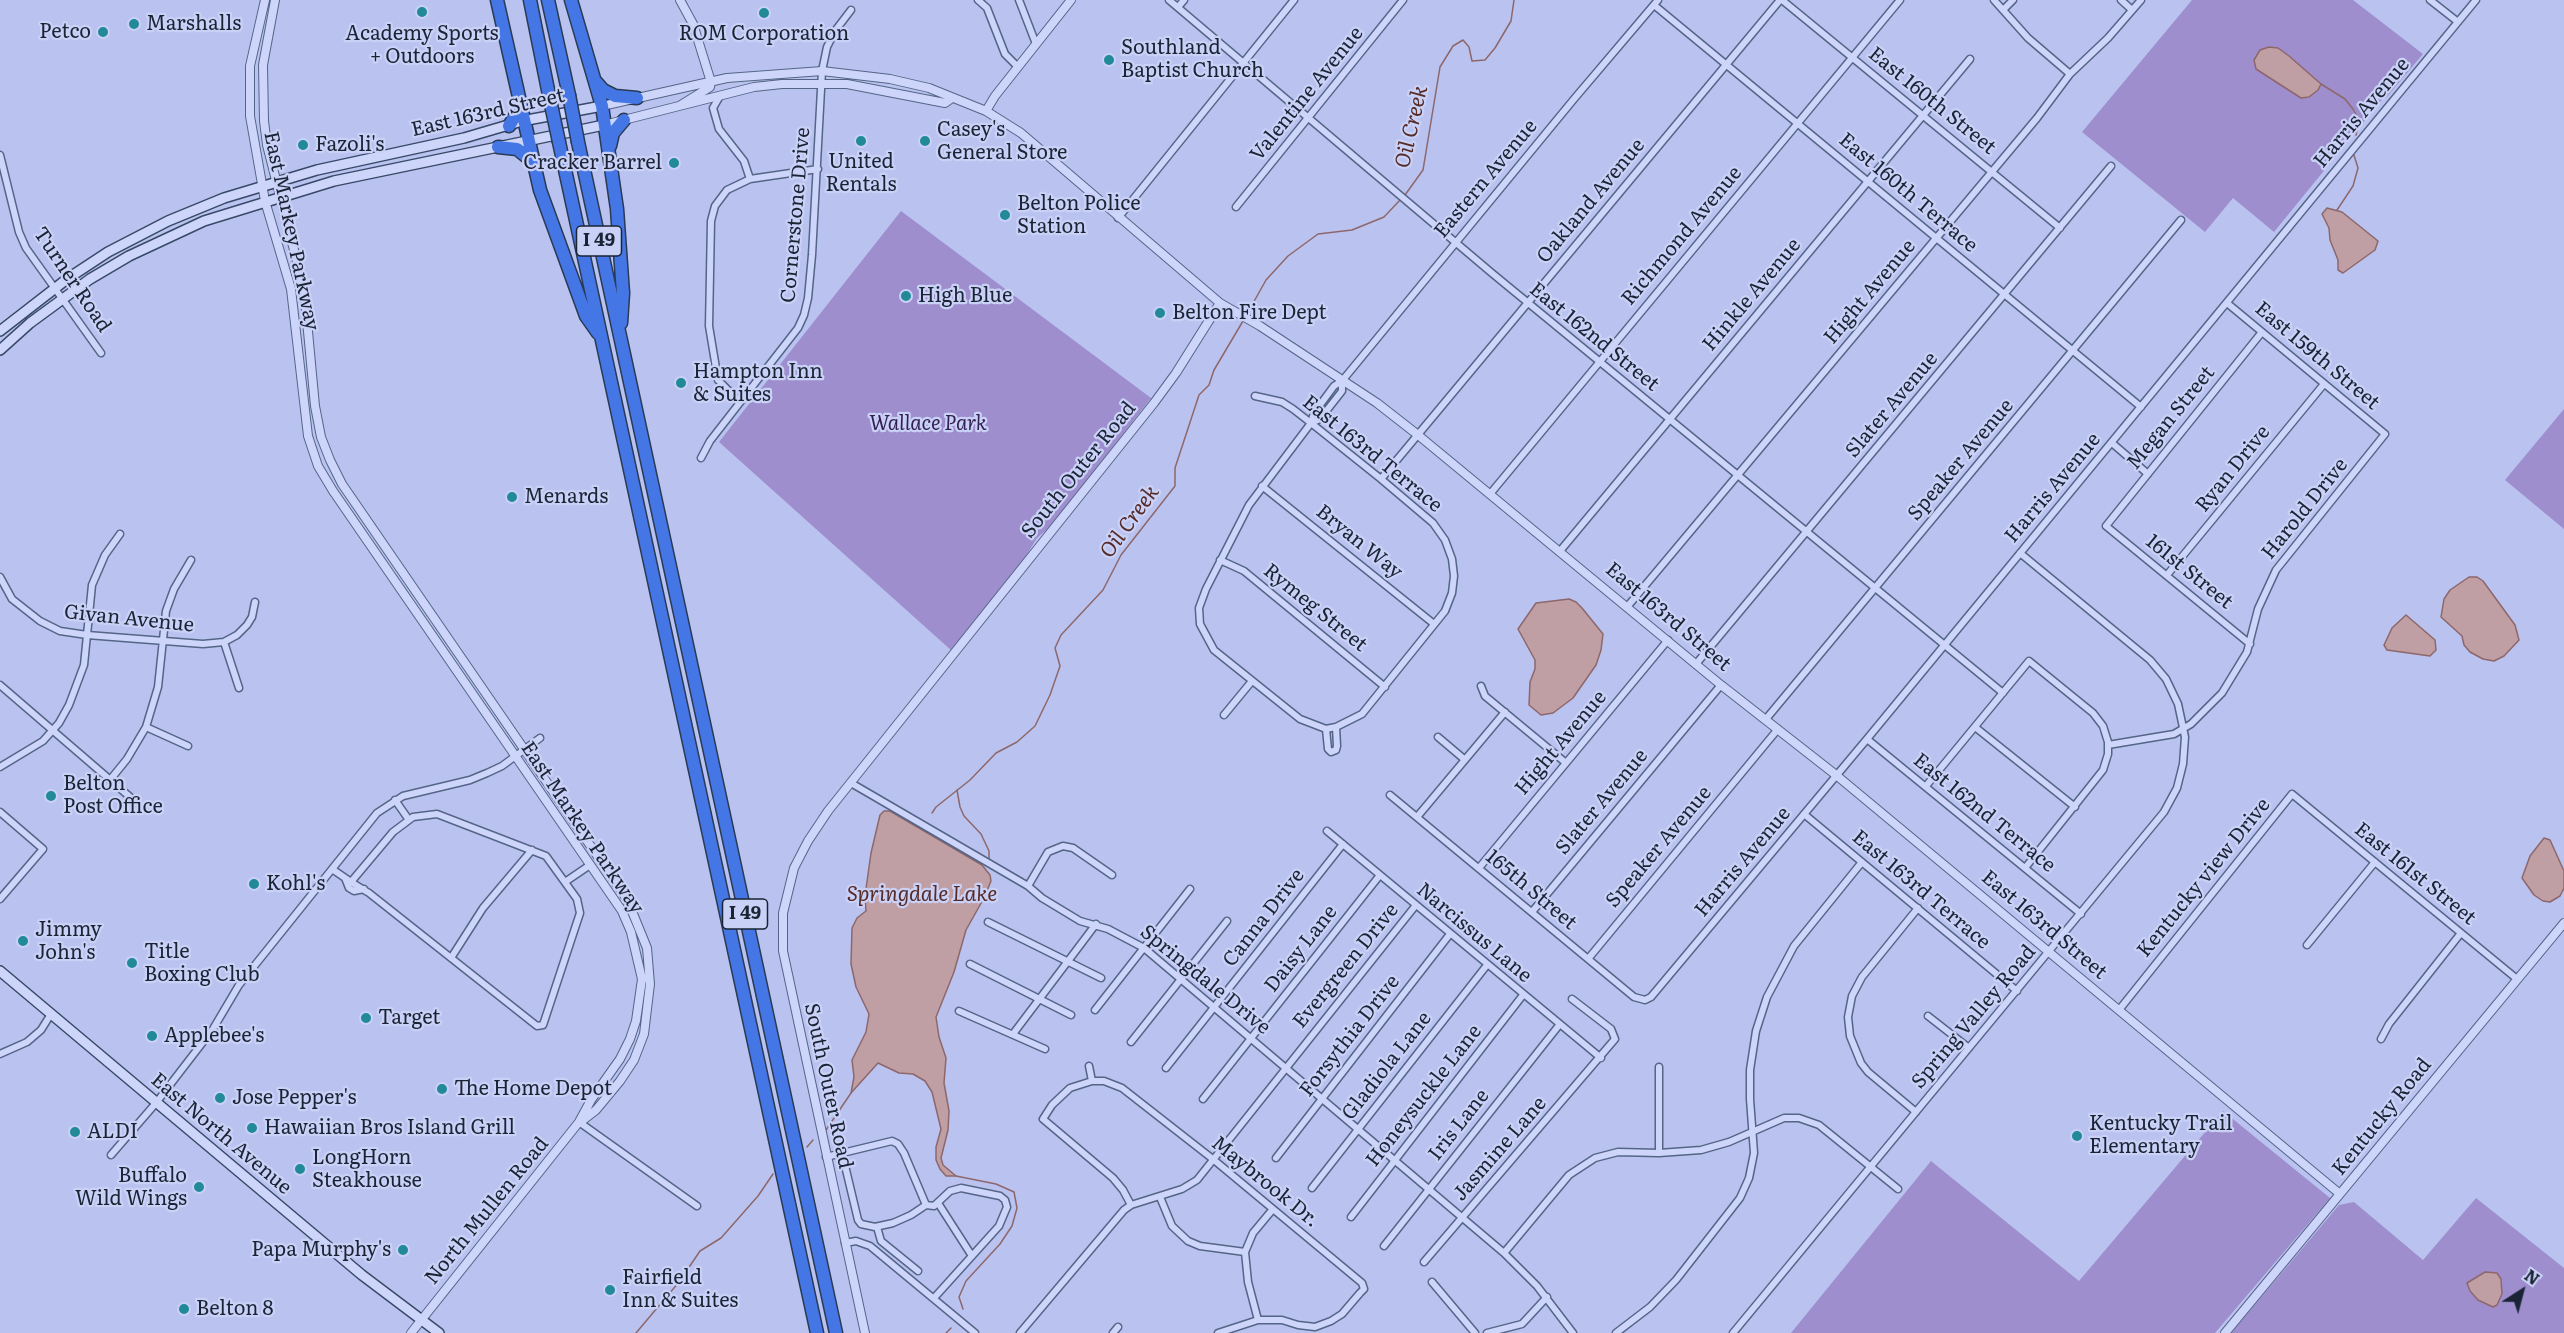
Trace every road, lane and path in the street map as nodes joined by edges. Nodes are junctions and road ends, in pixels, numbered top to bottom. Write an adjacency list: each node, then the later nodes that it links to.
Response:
1 (265, 0): 67 (street, East Markey Parkway)
2 (275, 0): 66 (street, East Markey Parkway)
3 (497, 0): 46 (highway)
4 (530, 0): 84 (highway, I 49, bridge)
5 (548, 0): 85 (highway, I 49, bridge)
6 (571, 0): 37 (highway)
7 (680, 0): 38 (street)
8 (978, 0): 34 (street)
9 (1019, 0): 29 (street)
10 (1071, 0): 29 (street)
11 (1169, 0): 24 (street, East 162nd Street)
12 (1184, 0): 24 (street)
13 (1294, 0): 32 (street)
14 (1403, 0): 50 (street, Valentine Avenue)
15 (1781, 0): 30 (street, East 160th Street); 33 (street, Oakland Avenue)
16 (1900, 0): 30 (street, Richmond Avenue)
17 (1994, 0): 26 (street)
18 (2013, 0): 26 (street)
19 (2121, 0): 27 (street)
20 (2141, 0): 27 (street, Hight Avenue)
21 (2430, 0): 28 (street)
22 (2476, 0): 28 (street, Harris Avenue)
23 (1656, 2): 33 (street, East 160th Terrace); 75 (street, Eastern Avenue)
24 (1178, 7): 32 (street, East 162nd Street)
25 (851, 10): 35 (street, Cornerstone Drive)
26 (2003, 10): 36 (street)
27 (2132, 10): 36 (street, Hight Avenue)
28 (2458, 22): 81 (street, Harris Avenue)
29 (1036, 44): 34 (street)
30 (1852, 57): 49 (street, East 160th Street); 53 (street, Richmond Avenue)
31 (1970, 59): 49 (street, Hinkle Avenue)
32 (1244, 63): 50 (street, East 162nd Street); 71 (street)
33 (1726, 65): 53 (street, East 160th Terrace); 80 (street, Oakland Avenue)
34 (1018, 67): 48 (street)
35 (822, 71): 38 (street, East 163rd Street); 39 (street, Cornerstone Drive); 42 (street, East 163rd Street)
36 (2070, 74): 63 (street, Hight Avenue)
37 (595, 80): 41 (highway); 44 (highway)
38 (711, 82): 41 (street, East 163rd Street); 45 (street)
39 (823, 84): 40 (street, East 163rd Street); 42 (street, East 163rd Street); 62 (street, Cornerstone Drive)
40 (720, 96): 43 (street, East 163rd Street); 47 (street)
41 (637, 98): 44 (street, East 163rd Street)
42 (952, 98): 48 (street, East 163rd Street)
43 (701, 101): 45 (street, East 163rd Street); 47 (street)
44 (602, 106): 52 (main road, East 163rd Street); 54 (highway)
45 (680, 106): 51 (street, East 163rd Street)
46 (520, 108): 52 (highway); 55 (highway)
47 (713, 108): 64 (street)
48 (986, 111): 71 (street, East 163rd Street)
49 (1923, 115): 63 (street, East 160th Street); 65 (street, Hinkle Avenue)
50 (1309, 119): 70 (street, Valentine Avenue); 75 (street, East 162nd Street)
51 (624, 120): 54 (street, East 163rd Street); 60 (highway)
52 (522, 121): 55 (main road, East 163rd Street); 56 (highway)
53 (1797, 123): 65 (street, East 160th Terrace); 89 (street, Richmond Avenue)
54 (604, 125): 56 (main road, East 163rd Street); 60 (highway)
55 (509, 126): 66 (main road, East 163rd Street)
56 (527, 140): 57 (main road, East 163rd Street); 59 (highway)
57 (498, 147): 59 (highway); 68 (main road, East 163rd Street)
58 (0, 155): 76 (street, Turner Road)
59 (532, 161): 84 (highway)
60 (610, 162): 85 (highway)
61 (2111, 166): 73 (street, Slater Avenue)
62 (818, 169): 64 (street); 93 (street, Cornerstone Drive)
63 (1992, 172): 73 (street, East 160th Street); 74 (street, Hight Avenue)
64 (750, 179): 93 (street)
65 (1868, 181): 74 (street, East 160th Terrace); 95 (street, Hinkle Avenue)
66 (278, 182): 67 (main road, East 163rd Street); 68 (street, East Markey Parkway)
67 (262, 187): 69 (street, East Markey Parkway); 76 (main road, East 163rd Street)
68 (281, 195): 69 (main road, East 163rd Street); 148 (street, East Markey Parkway)
69 (265, 201): 78 (main road, East 163rd Street); 149 (street, East Markey Parkway)
70 (1236, 207)
71 (1118, 218): 79 (street, East 163rd Street)
72 (2181, 220): 87 (street, Speaker Avenue)
73 (2060, 228): 77 (street, Slater Avenue)
74 (1937, 238): 77 (street, East 160th Terrace); 102 (street, Hight Avenue)
75 (1455, 242): 80 (street, East 162nd Street); 90 (street, Eastern Avenue)
76 (54, 289): 78 (street, Turner Road); 82 (main road, East 163rd Street)
77 (2005, 294): 87 (street, East 160th Terrace); 107 (street, Slater Avenue)
78 (63, 299): 86 (main road, East 163rd Street); 88 (street, Turner Road)
79 (1220, 303): 90 (street, East 163rd Street); 155 (street, South Outer Road)
80 (1527, 303): 89 (street, East 162nd Street); 98 (street, Oakland Avenue)
81 (2227, 303): 83 (street, East 159th Street); 94 (street, Harris Avenue)
82 (0, 331)
83 (2262, 332): 91 (street, East 159th Street); 101 (street, Megan Street)
84 (602, 339): 272 (highway, I 49)
85 (621, 339): 273 (highway, I 49)
86 (0, 350)
87 (2073, 351): 94 (street, East 160th Terrace); 115 (street, Speaker Avenue)
88 (101, 353)
89 (1599, 362): 95 (street, East 162nd Street); 105 (street, Richmond Avenue)
90 (1342, 381): 96 (street, Eastern Avenue); 98 (street, East 163rd Street)
91 (2324, 384): 97 (street, East 159th Street); 113 (street, Ryan Drive)
92 (1256, 396): 96 (street, East 163rd Terrace)
93 (740, 402): 100 (street, Cornerstone Drive)
94 (2141, 407): 99 (street, Harris Avenue)
95 (1670, 420): 102 (street, East 162nd Street); 109 (street, Hinkle Avenue)
96 (1311, 423): 103 (street, East 163rd Terrace); 104 (street, Eastern Avenue)
97 (2385, 434): 123 (street, Harold Drive)
98 (1418, 435): 103 (street, Oakland Avenue); 105 (street, East 163rd Street)
99 (2112, 443): 101 (street); 110 (street, Harris Avenue)
100 (701, 458)
101 (2148, 474): 106 (street, Megan Street)
102 (1738, 476): 107 (street, East 162nd Street); 117 (street, Hight Avenue)
103 (1381, 479): 118 (street, East 163rd Terrace)
104 (1262, 486): 112 (street, Eastern Avenue); 118 (street, Bryan Way)
105 (1490, 494): 109 (street, East 163rd Street)
106 (2106, 526): 113 (street, 161st Street)
107 (1808, 532): 115 (street, East 162nd Street); 125 (street, Slater Avenue)
108 (120, 534): 119 (street)
109 (1560, 551): 117 (street, East 163rd Street)
110 (2020, 553): 124 (street, Harris Avenue); 141 (street, Spring Valley Road)
111 (191, 560): 121 (street)
112 (1221, 560): 126 (street, Eastern Avenue); 130 (street, Rymeg Street)
113 (2167, 575): 123 (street, 161st Street)
114 (0, 577): 119 (street, Givan Avenue)
115 (1876, 589): 124 (street, East 162nd Street); 135 (street, Speaker Avenue)
116 (255, 602): 122 (street)
117 (1627, 607): 120 (street, East 163rd Street)
118 (1434, 624): 130 (street)
119 (87, 635): 121 (street, Givan Avenue); 142 (street)
120 (1668, 640): 125 (street, East 163rd Street); 151 (street, Hight Avenue)
121 (161, 641): 122 (street, Givan Avenue); 136 (street)
122 (224, 642): 131 (street)
123 (2250, 644): 141 (street, Harold Drive)
124 (1945, 645): 132 (street, East 162nd Street); 145 (street, Harris Avenue)
125 (1696, 664): 128 (street, East 163rd Street)
126 (1252, 681): 134 (street); 139 (street)
127 (0, 685): 142 (street)
128 (1721, 685): 135 (street, East 163rd Street); 184 (street, Slater Avenue)
129 (1481, 686): 133 (street)
130 (1384, 687): 137 (street)
131 (239, 688)
132 (2003, 693): 138 (street); 146 (street)
133 (1505, 712): 150 (street); 151 (street)
134 (1224, 716)
135 (1766, 719): 140 (street, East 163rd Street)
136 (146, 727): 147 (street); 154 (street)
137 (1336, 727): 139 (street); 139 (street)
138 (1975, 727): 156 (street); 161 (street)
139 (1326, 729)
140 (1778, 729): 153 (street, East 163rd Street); 196 (street, Speaker Avenue)
141 (2184, 729): 146 (street); 185 (street, Spring Valley Road)
142 (53, 730): 152 (street); 154 (street)
143 (1438, 737): 150 (street)
144 (540, 738): 148 (street)
145 (1867, 739): 153 (street, Harris Avenue); 156 (street, East 162nd Terrace)
146 (2108, 745): 161 (street)
147 (188, 746)
148 (525, 750): 149 (street); 234 (street, East Markey Parkway)
149 (515, 757): 159 (street); 171 (street, East Markey Parkway)
150 (1464, 759): 164 (street)
151 (1566, 763): 172 (street, Hight Avenue)
152 (0, 767)
153 (1836, 775): 163 (street, Harris Avenue); 194 (street, East 163rd Street)
154 (110, 780): 160 (street)
155 (851, 783): 179 (street, Springdale Drive); 240 (street, South Outer Road)
156 (1926, 786): 173 (street, East 162nd Terrace)
157 (2292, 794): 170 (street, East 161st Street); 211 (street, Kentucky view Drive)
158 (1390, 795): 164 (street, 165th Street)
159 (396, 800): 165 (street); 174 (street)
160 (137, 803)
161 (2075, 807): 173 (street)
162 (0, 812): 181 (street)
163 (1804, 814): 169 (street, East 163rd Terrace); 206 (street, Harris Avenue)
164 (1417, 817): 172 (street, 165th Street)
165 (409, 820): 168 (street); 177 (street)
166 (1327, 831): 167 (street, Narcissus Lane)
167 (1343, 844): 176 (street, Narcissus Lane); 209 (street, Canna Drive)
168 (532, 850): 178 (street); 195 (street)
169 (1862, 862): 183 (street, East 163rd Terrace); 236 (street)
170 (2375, 862): 190 (street, East 161st Street); 192 (street)
171 (590, 865): 178 (street); 234 (street, East Markey Parkway)
172 (1479, 868): 184 (street, 165th Street)
173 (2025, 868): 185 (street, East 162nd Terrace)
174 (332, 869): 177 (street); 232 (street)
175 (1112, 875): 179 (street)
176 (1380, 875): 182 (street, Narcissus Lane); 218 (street, Daisy Lane)
177 (348, 880): 195 (street)
178 (565, 882): 195 (street)
179 (1028, 886): 189 (street, Springdale Drive)
180 (1190, 889): 193 (street)
181 (0, 899)
182 (1416, 905): 191 (street, Narcissus Lane); 228 (street, Evergreen Drive)
183 (1918, 908): 204 (street, East 163rd Terrace); 233 (street)
184 (1532, 912): 196 (street, 165th Street)
185 (2081, 914): 194 (street, Spring Valley Road)
186 (1227, 921): 202 (street)
187 (988, 922): 197 (street)
188 (2564, 923): 203 (street, Kentucky Road)
189 (1096, 924): 193 (street, Springdale Drive); 197 (street)
190 (2462, 933): 203 (street, East 161st Street); 219 (street)
191 (1450, 934): 199 (street, Narcissus Lane); 231 (street, Forsythia Drive)
192 (2307, 945)
193 (1144, 948): 202 (street, Springdale Drive); 210 (street)
194 (2049, 952): 204 (street, Spring Valley Road); 211 (street, East 163rd Street)
195 (452, 958)
196 (1588, 959): 206 (street, 165th Street)
197 (1067, 961): 201 (street); 207 (street)
198 (970, 964): 207 (street)
199 (1487, 965): 205 (street, Narcissus Lane); 235 (street, Gladiola Lane)
200 (0, 971): 213 (main road, East North Avenue)
201 (1101, 978)
202 (1181, 979): 209 (street, Springdale Drive); 220 (street)
203 (2517, 979): 248 (street, Kentucky Road)
204 (2017, 991): 221 (street, Spring Valley Road)
205 (1523, 995): 216 (street, Narcissus Lane); 242 (street, Honeysuckle Lane)
206 (1653, 995)
207 (1038, 999): 214 (street); 217 (street)
208 (1572, 999): 224 (street, Jasmine Lane)
209 (1214, 1007): 218 (street, Springdale Drive); 227 (street, Canna Drive)
210 (1095, 1010)
211 (2119, 1010): 248 (street, East 163rd Street)
212 (959, 1011): 217 (street)
213 (51, 1014): 223 (street); 232 (main road, East North Avenue)
214 (1071, 1015)
215 (1928, 1016): 221 (street)
216 (1560, 1024): 224 (street, Narcissus Lane); 247 (street, Iris Lane)
217 (1013, 1034): 222 (street)
218 (1251, 1039): 228 (street, Springdale Drive); 230 (street, Daisy Lane)
219 (2381, 1039)
220 (1131, 1042)
221 (1969, 1048): 233 (street, Spring Valley Road)
222 (1045, 1049)
223 (0, 1054)
224 (1601, 1058): 256 (street, Jasmine Lane)
225 (1089, 1066): 229 (street)
226 (1659, 1067): 238 (street)
227 (1166, 1068)
228 (1286, 1068): 231 (street, Springdale Drive); 243 (street, Evergreen Drive)
229 (1092, 1081): 243 (street, Maybrook Dr.); 252 (street)
230 (1203, 1099)
231 (1322, 1099): 235 (street, Springdale Drive); 241 (street, Forsythia Drive)
232 (156, 1103): 239 (street); 268 (main road, East North Avenue)
233 (1916, 1112): 244 (street, Spring Valley Road)
234 (579, 1122): 253 (street); 268 (street, North Mullen Road)
235 (1358, 1129): 242 (street, Springdale Drive); 245 (street, Gladiola Lane)
236 (1753, 1130): 238 (street); 244 (street); 281 (street)
237 (842, 1153): 240 (street); 251 (street); 257 (street)
238 (1659, 1153): 261 (street)
239 (111, 1155)
240 (826, 1157): 258 (street, South Outer Road)
241 (1276, 1158)
242 (1395, 1160): 247 (street, Springdale Drive); 255 (street, Honeysuckle Lane)
243 (1214, 1161): 249 (street, Evergreen Drive); 254 (street, Maybrook Dr.)
244 (1870, 1167): 246 (street); 282 (street, Spring Valley Road)
245 (1312, 1188)
246 (1898, 1189)
247 (1429, 1190): 256 (street, Springdale Drive); 259 (street, Iris Lane)
248 (2340, 1194): 283 (street, Kentucky Road)
249 (1160, 1197): 252 (street, Evergreen Drive); 260 (street)
250 (938, 1203): 251 (street); 262 (street); 262 (street)
251 (926, 1205): 257 (street)
252 (1131, 1205): 276 (street)
253 (697, 1206)
254 (1273, 1209): 260 (street); 269 (street, Maybrook Dr.)
255 (1351, 1217)
256 (1462, 1217): 261 (street, Springdale Drive); 263 (street, Jasmine Lane)
257 (877, 1227): 264 (street)
258 (845, 1243): 267 (street); 274 (street, South Outer Road)
259 (1384, 1246)
260 (1245, 1252): 269 (street)
261 (1504, 1253): 266 (street, Springdale Drive)
262 (972, 1256): 267 (street)
263 (1424, 1262)
264 (918, 1271)
265 (1432, 1282): 278 (street)
266 (1547, 1297): 279 (street); 280 (street, Springdale Drive)
267 (934, 1298): 275 (street)
268 (421, 1320): 270 (street, North Mullen Road); 271 (main road, East North Avenue)
269 (1258, 1320): 277 (street)
270 (411, 1333)
271 (439, 1333)
272 (815, 1333)
273 (836, 1333)
274 (864, 1333)
275 (975, 1333)
276 (1020, 1333)
277 (1218, 1333)
278 (1475, 1333)
279 (1487, 1333)
280 (1573, 1333)
281 (1616, 1333)
282 (1733, 1333)
283 (2225, 1333)

